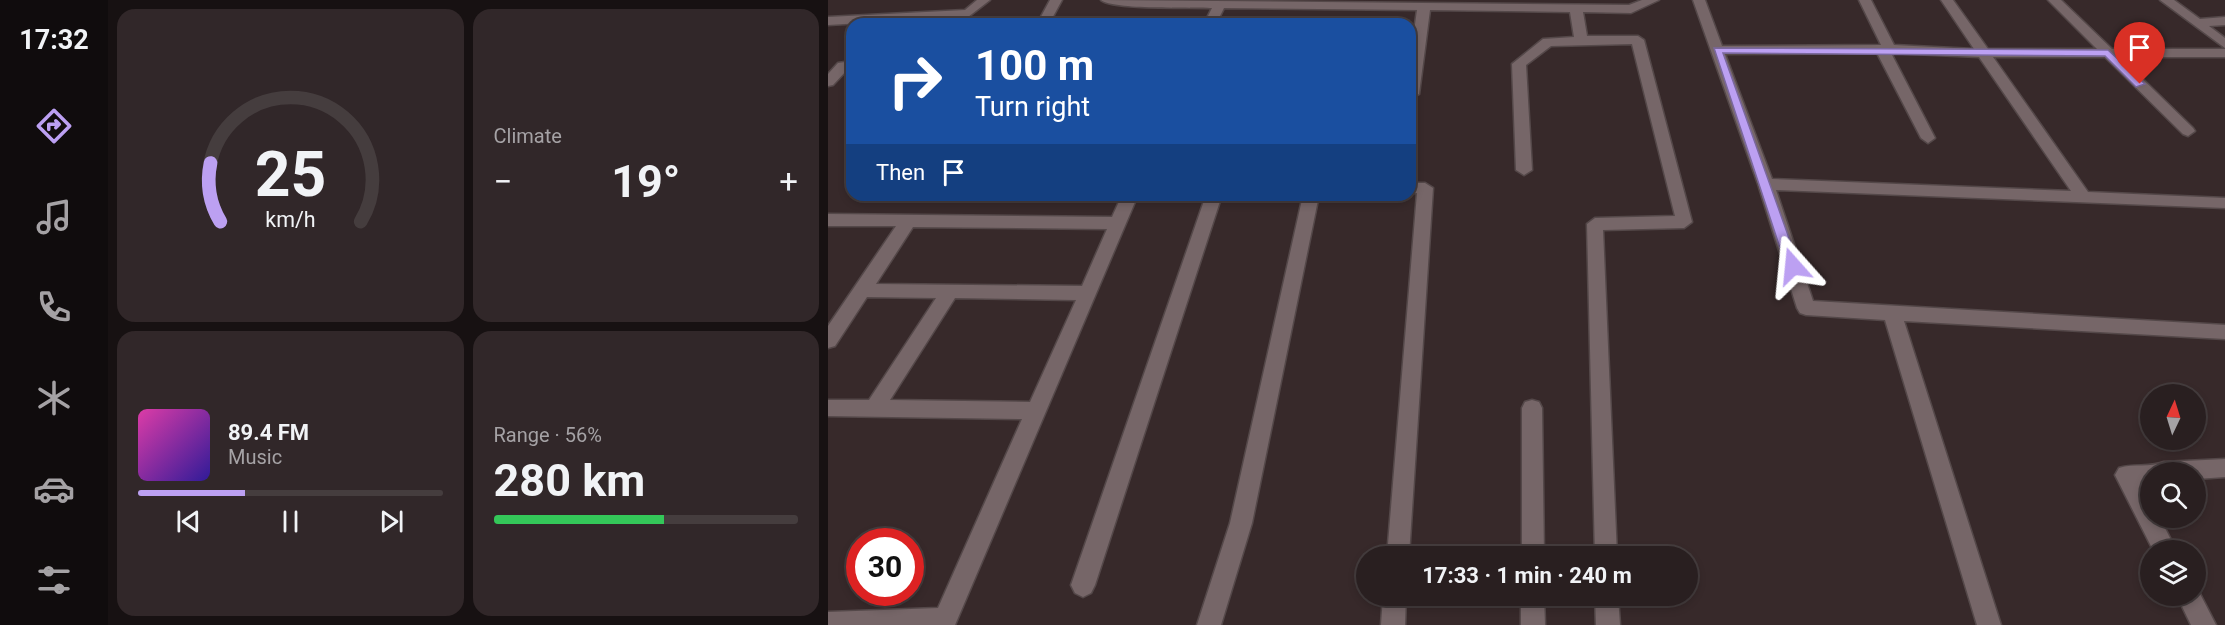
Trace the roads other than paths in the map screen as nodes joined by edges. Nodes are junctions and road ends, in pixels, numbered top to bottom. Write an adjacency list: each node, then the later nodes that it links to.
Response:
1 (984, 0): 15 (street)
2 (1056, 0): 16 (street)
3 (1107, 0): 10 (street)
4 (1653, 0): 12 (street)
5 (1699, 0): 25 (street)
6 (1865, 0): 24 (street)
7 (1947, 0): 26 (street)
8 (2054, 0): 27 (street)
9 (2166, 0): 21 (street)
10 (1228, 2): 11 (street); 17 (street)
11 (1397, 3): 13 (street)
12 (1608, 4): 14 (street)
13 (1425, 6): 14 (street); 30 (street)
14 (1576, 8): 22 (street)
15 (903, 18)
16 (1046, 18)
17 (1215, 18)
18 (846, 20): 19 (street)
19 (828, 21)
20 (2225, 21): 21 (street)
21 (2197, 23): 23 (street)
22 (1581, 40): 34 (street); 61 (street)
23 (2225, 44)
24 (1886, 49): 25 (street); 26 (street); 33 (street)
25 (1717, 50): 35 (street)
26 (1984, 53): 27 (street); 37 (street)
27 (2108, 53): 28 (street); 32 (street)
28 (2225, 53)
29 (846, 66): 31 (street)
30 (1416, 67)
31 (828, 82)
32 (2188, 131)
33 (1928, 138)
34 (1524, 170)
35 (1766, 184): 37 (street); 48 (street)
36 (1416, 188): 59 (street)
37 (2083, 197): 41 (street)
38 (1127, 201): 44 (street)
39 (1212, 201): 62 (street)
40 (1310, 201): 69 (street)
41 (2225, 203)
42 (828, 220): 43 (street)
43 (908, 221): 44 (street); 45 (street)
44 (1117, 223): 47 (street)
45 (861, 290): 46 (street); 50 (street)
46 (950, 291): 47 (street); 53 (street)
47 (1086, 293): 54 (street)
48 (1892, 312): 49 (street); 73 (street)
49 (2225, 332)
50 (828, 340)
51 (828, 408): 53 (street)
52 (1532, 408): 60 (street)
53 (874, 409): 54 (street)
54 (1035, 411): 67 (street)
55 (2225, 468): 56 (street)
56 (2206, 469)
57 (2140, 474): 58 (street)
58 (2140, 502)
59 (1399, 546)
60 (1533, 546)
61 (1606, 546)
62 (1083, 585)
63 (1394, 606): 70 (street)
64 (1533, 606): 71 (street)
65 (1607, 606): 72 (street)
66 (2194, 606): 74 (street)
67 (944, 622): 68 (street)
68 (828, 624)
69 (1209, 625)
70 (1393, 625)
71 (1533, 625)
72 (1608, 625)
73 (1989, 625)
74 (2204, 625)

